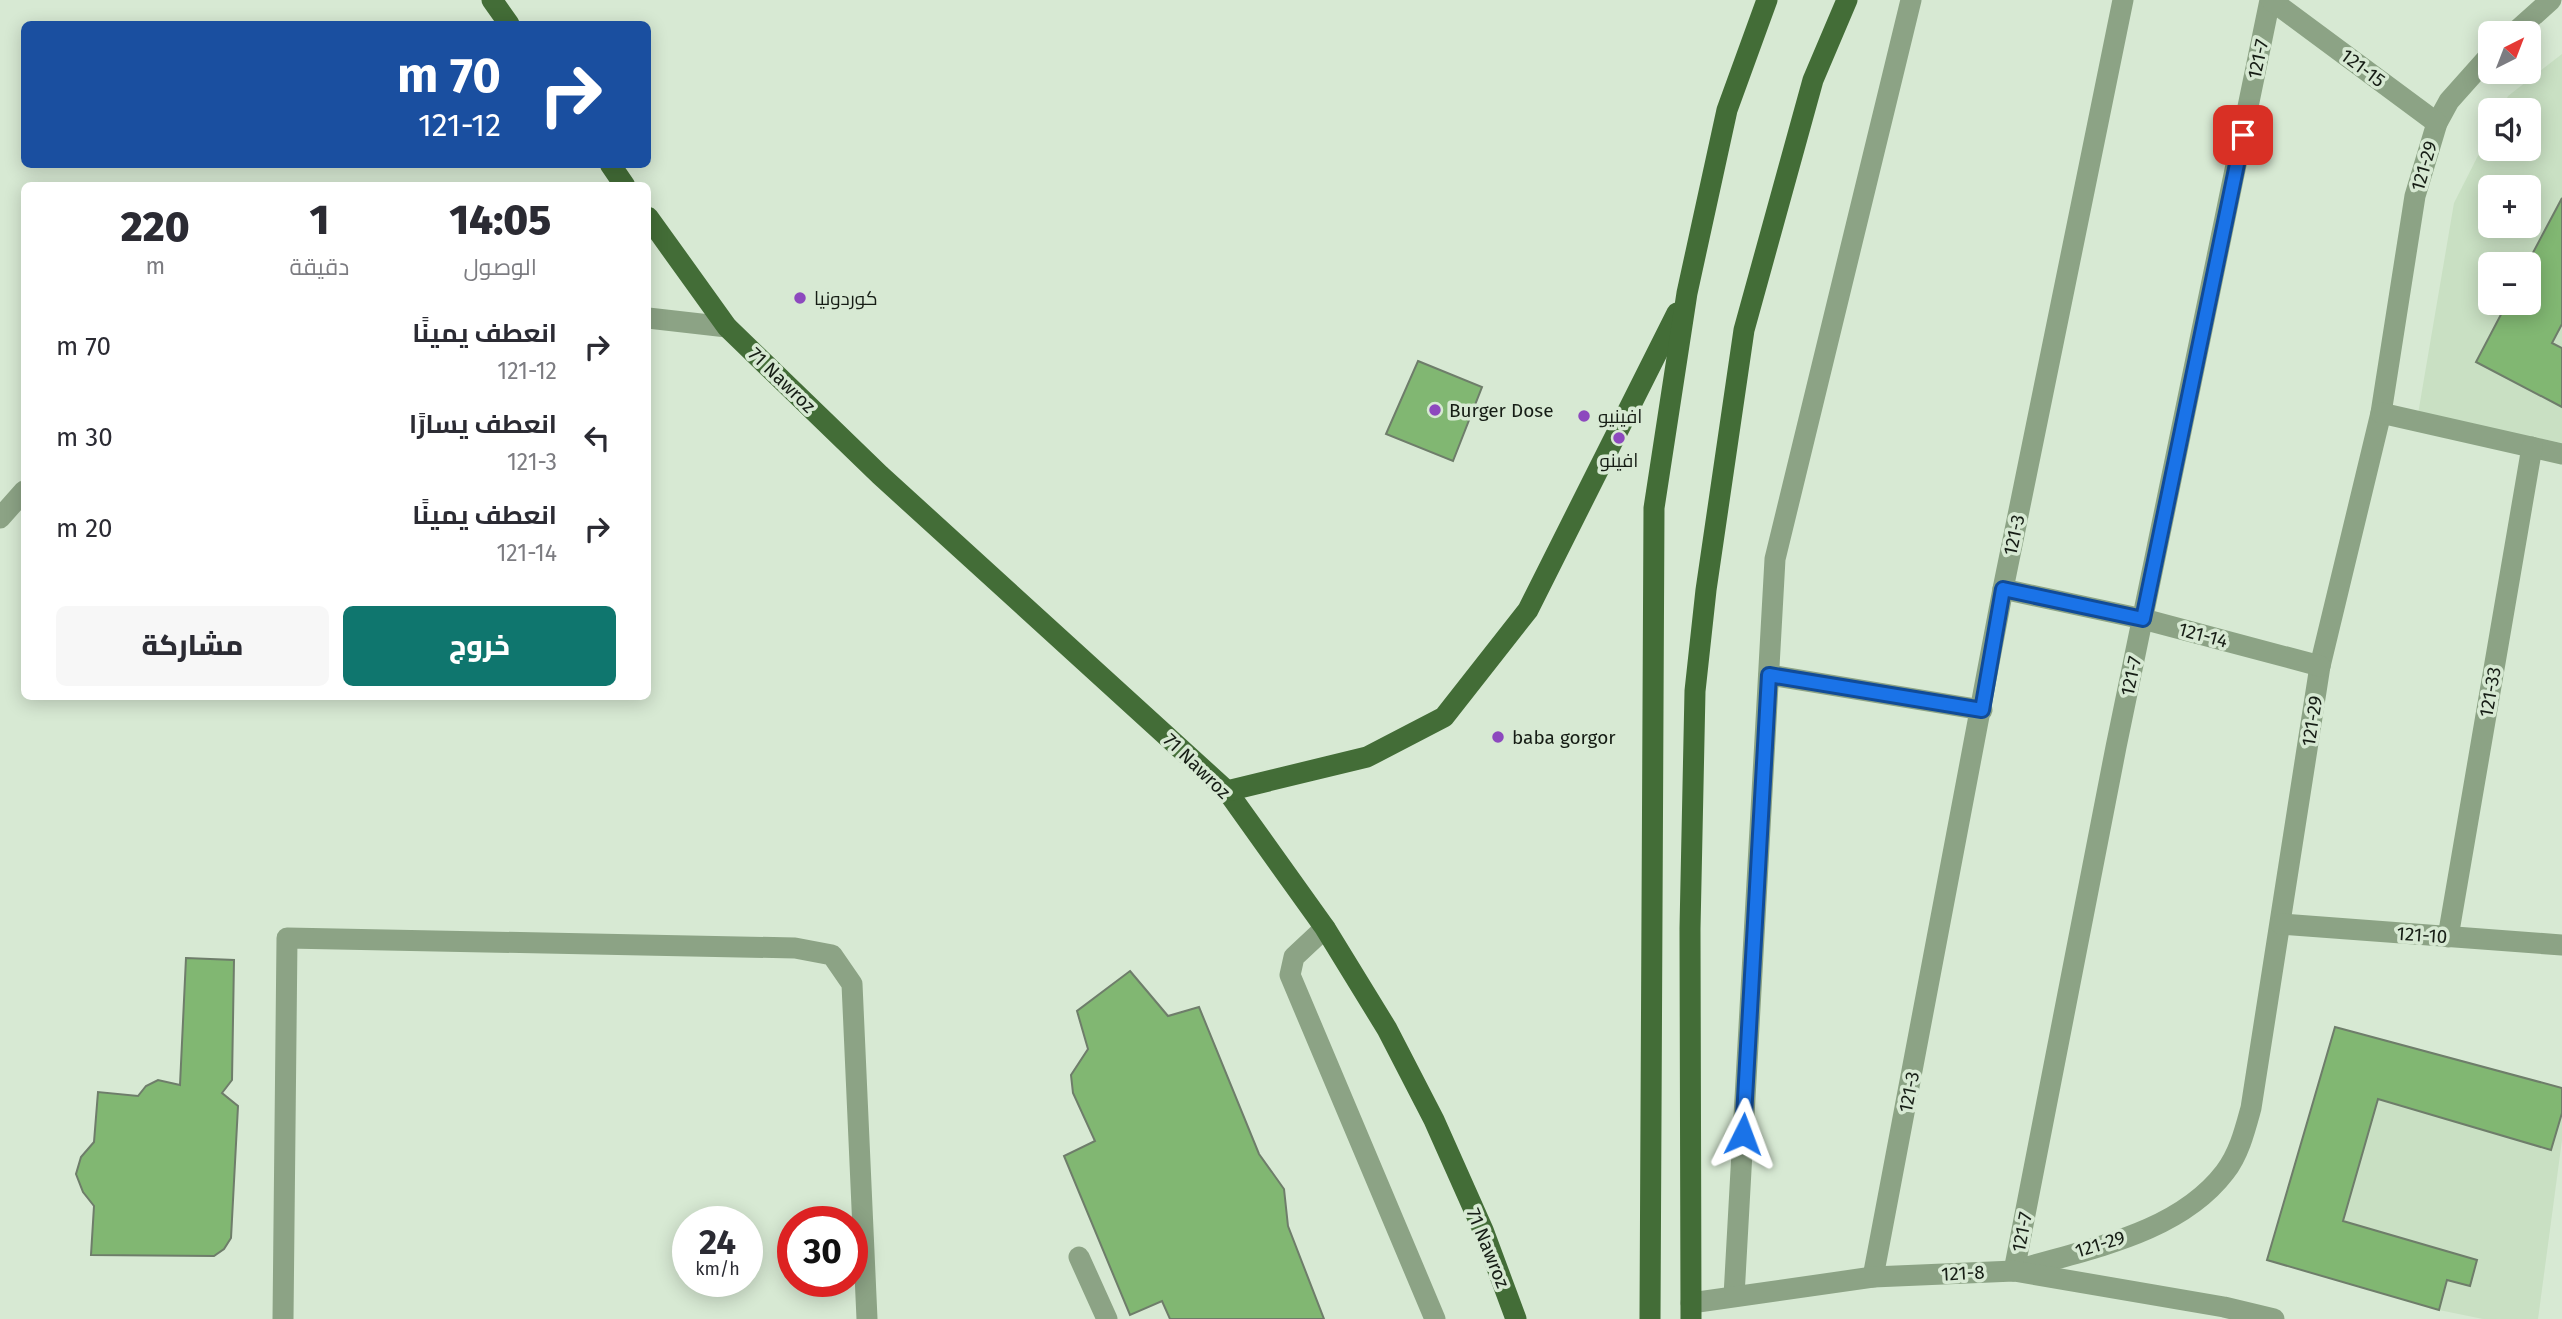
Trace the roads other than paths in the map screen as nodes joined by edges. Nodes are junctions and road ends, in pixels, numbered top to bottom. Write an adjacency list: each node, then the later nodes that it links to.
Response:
1 (492, 0): 9 (main road)
2 (1767, 0): 14 (main road)
3 (1847, 0): 36 (main road)
4 (1911, 0): 25 (street)
5 (2123, 0): 22 (street, 121-3)
6 (2271, 0): 8 (street, 121-15); 23 (street, 121-7)
7 (2551, 0): 10 (street)
8 (2297, 7): 12 (street, 121-15)
9 (507, 21)
10 (2527, 21)
11 (2478, 68): 12 (street, 121-29)
12 (2437, 123): 17 (street, 121-29)
13 (651, 221): 16 (main road, 71 Nawroz)
14 (1687, 293): 27 (main road); 43 (main road)
15 (651, 318): 16 (street)
16 (727, 327): 27 (main road, 71 Nawroz)
17 (2381, 413): 18 (street); 24 (street, 121-29)
18 (2532, 447): 19 (street); 30 (street, 121-33)
19 (2562, 454)
20 (21, 494): 21 (street)
21 (0, 518)
22 (2003, 589): 23 (street, 121-14); 26 (street, 121-3)
23 (2143, 619): 24 (street, 121-14); 33 (street, 121-7)
24 (2320, 666): 28 (street, 121-29)
25 (1769, 675): 26 (street); 35 (street)
26 (1982, 710): 34 (street, 121-3)
27 (1227, 791): 29 (main road, 71 Nawroz)
28 (2281, 924): 30 (street, 121-10); 33 (street, 121-29)
29 (1325, 928): 41 (street); 42 (main road, 71 Nawroz)
30 (2448, 937): 31 (street, 121-10)
31 (2562, 945)
32 (1079, 1257): 40 (street)
33 (2014, 1271): 34 (street, 121-8); 37 (street, 121-8)
34 (1873, 1278): 35 (street, 121-8)
35 (1734, 1296): 36 (street, 121-8)
36 (1691, 1311)
37 (2224, 1313): 44 (street, 121-8)
38 (283, 1319): 39 (street)
39 (867, 1319)
40 (1107, 1319)
41 (1435, 1319)
42 (1516, 1319)
43 (1650, 1319)
44 (2274, 1319)

